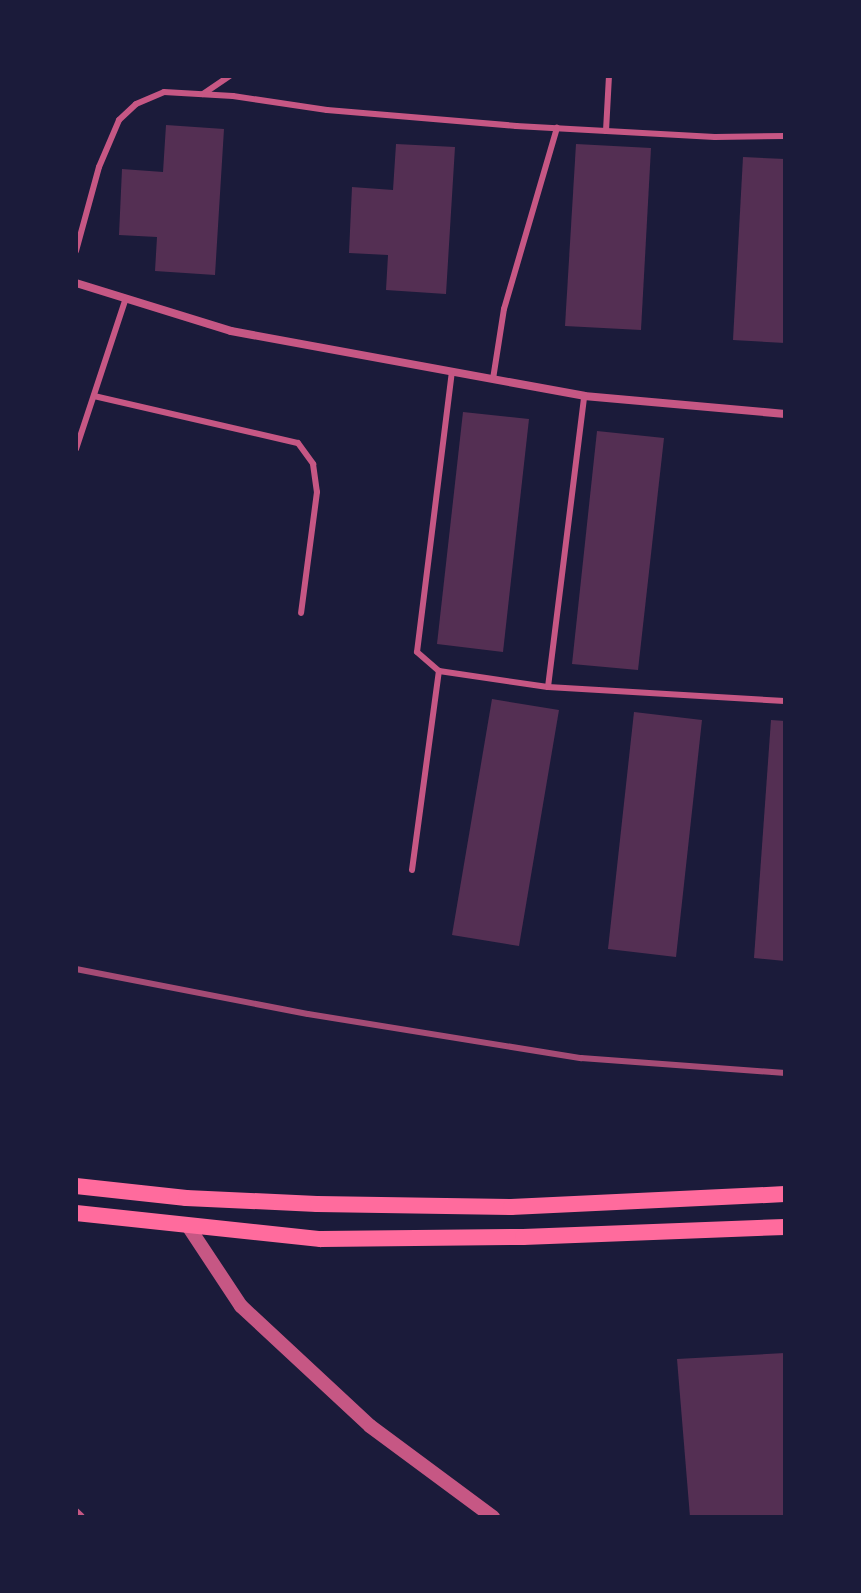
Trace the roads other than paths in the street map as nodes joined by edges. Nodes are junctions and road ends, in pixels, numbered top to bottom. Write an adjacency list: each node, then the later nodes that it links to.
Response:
1 (230, 76): 3 (lane)
2 (609, 76): 5 (lane)
3 (202, 95): 4 (lane); 7 (lane)
4 (557, 128): 5 (lane); 11 (lane)
5 (606, 131): 6 (lane)
6 (785, 136)
7 (76, 251)
8 (76, 283): 9 (street)
9 (126, 298): 10 (street); 12 (lane)
10 (452, 371): 11 (street); 17 (lane)
11 (493, 379): 13 (street)
12 (94, 396): 15 (lane); 16 (lane)
13 (584, 396): 14 (street); 18 (lane)
14 (785, 414)
15 (76, 449)
16 (301, 613)
17 (439, 671): 18 (lane); 20 (lane)
18 (548, 687): 19 (lane)
19 (785, 701)
20 (412, 870)
21 (76, 1186): 22 (main road)
22 (785, 1194)
23 (76, 1213): 24 (main road)
24 (188, 1226): 25 (main road); 28 (street)
25 (785, 1227)
26 (76, 1512): 27 (street)
27 (81, 1517)
28 (493, 1517)

